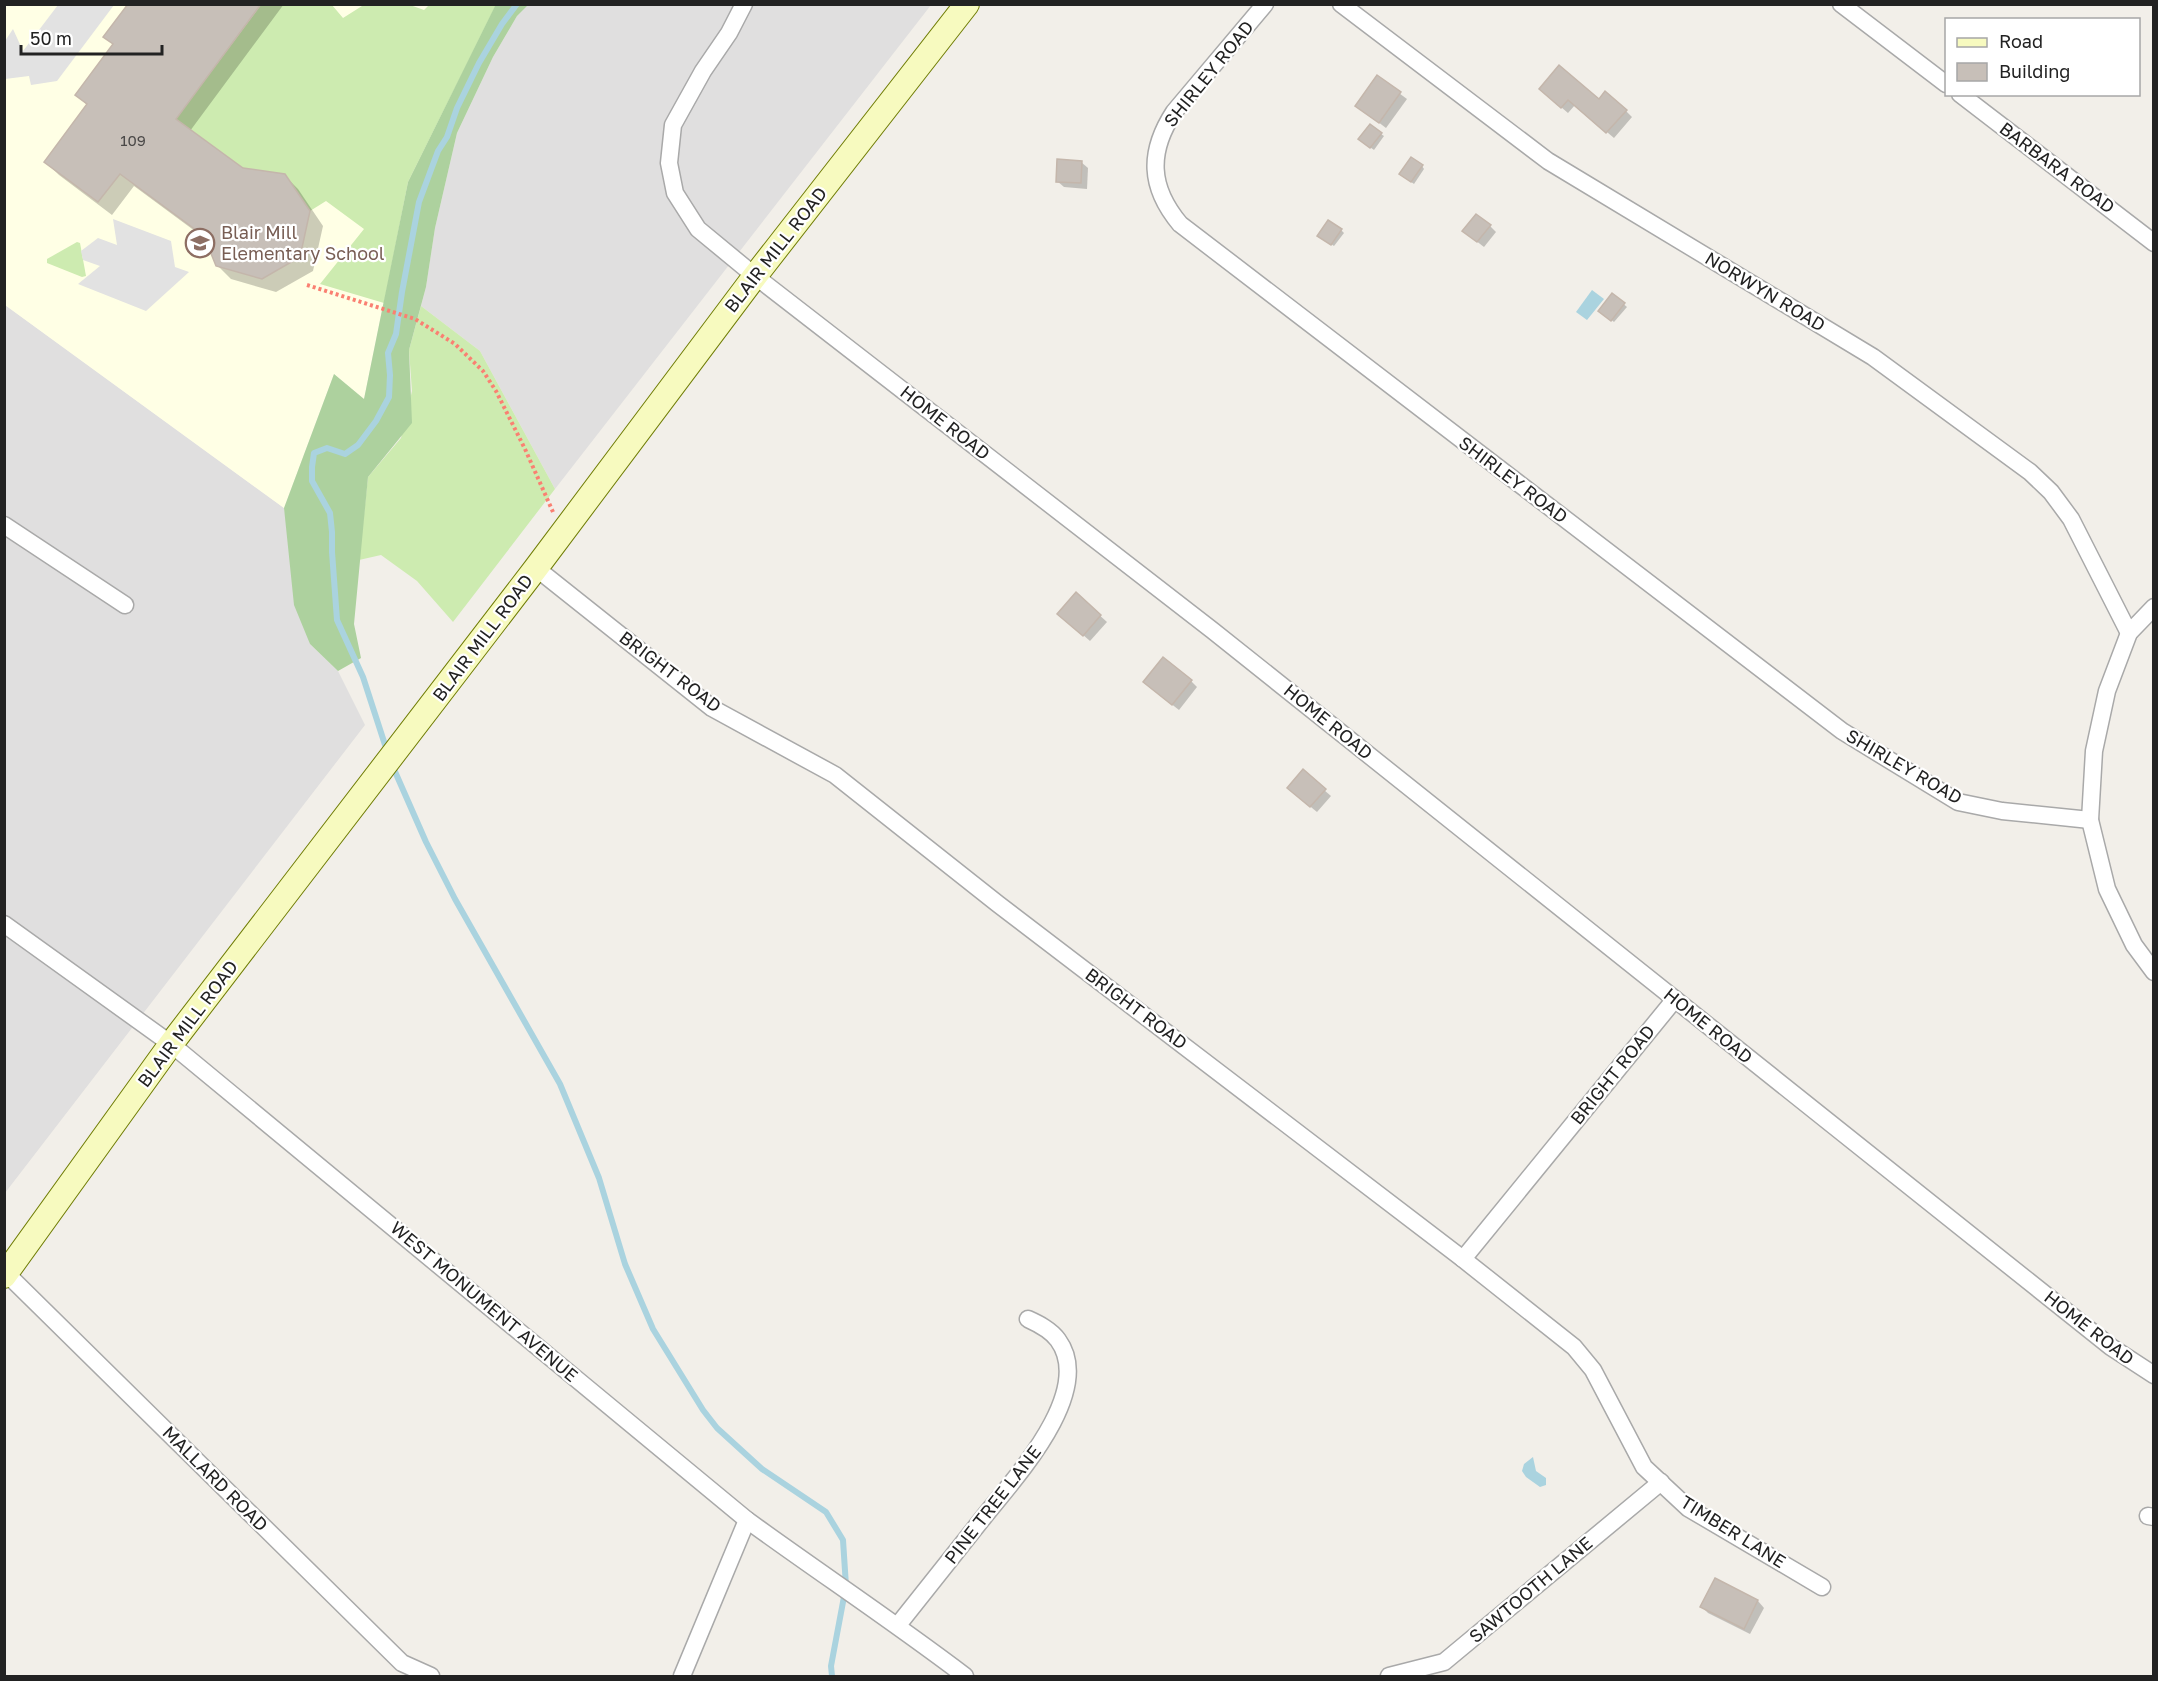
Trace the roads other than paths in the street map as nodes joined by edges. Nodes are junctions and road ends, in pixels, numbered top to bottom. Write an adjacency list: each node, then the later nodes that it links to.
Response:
1 (744, 4): 9 (street, HOME ROAD)
2 (967, 4): 9 (main road, BLAIR MILL ROAD)
3 (1265, 4): 15 (street, SHIRLEY ROAD)
4 (1341, 4): 14 (street, NORWYN ROAD)
5 (1841, 4): 6 (street)
6 (1945, 82)
7 (1963, 96): 8 (street, BARBARA ROAD)
8 (2154, 243)
9 (755, 276): 11 (main road, BLAIR MILL ROAD); 18 (street, HOME ROAD)
10 (4, 525): 12 (street)
11 (537, 568): 19 (main road, BLAIR MILL ROAD); 20 (street, BRIGHT ROAD)
12 (125, 605)
13 (2154, 607): 14 (street)
14 (2129, 633): 15 (street)
15 (2090, 820): 17 (street)
16 (4, 924): 19 (street, WEST MONUMENT AVENUE)
17 (2154, 972)
18 (1675, 999): 20 (street, BRIGHT ROAD); 23 (street, HOME ROAD)
19 (171, 1044): 21 (main road, BLAIR MILL ROAD); 25 (street, WEST MONUMENT AVENUE)
20 (1463, 1258): 24 (street, TIMBER LANE)
21 (5, 1274): 29 (street, MALLARD ROAD)
22 (1028, 1319): 27 (street, PINE TREE LANE)
23 (2154, 1375)
24 (1661, 1482): 26 (street, TIMBER LANE); 28 (street, SAWTOOTH LANE)
25 (747, 1520): 27 (street, WEST MONUMENT AVENUE); 30 (street)
26 (1822, 1587)
27 (898, 1625): 31 (street, WEST MONUMENT AVENUE)
28 (1389, 1676)
29 (431, 1677)
30 (682, 1677)
31 (965, 1677)

